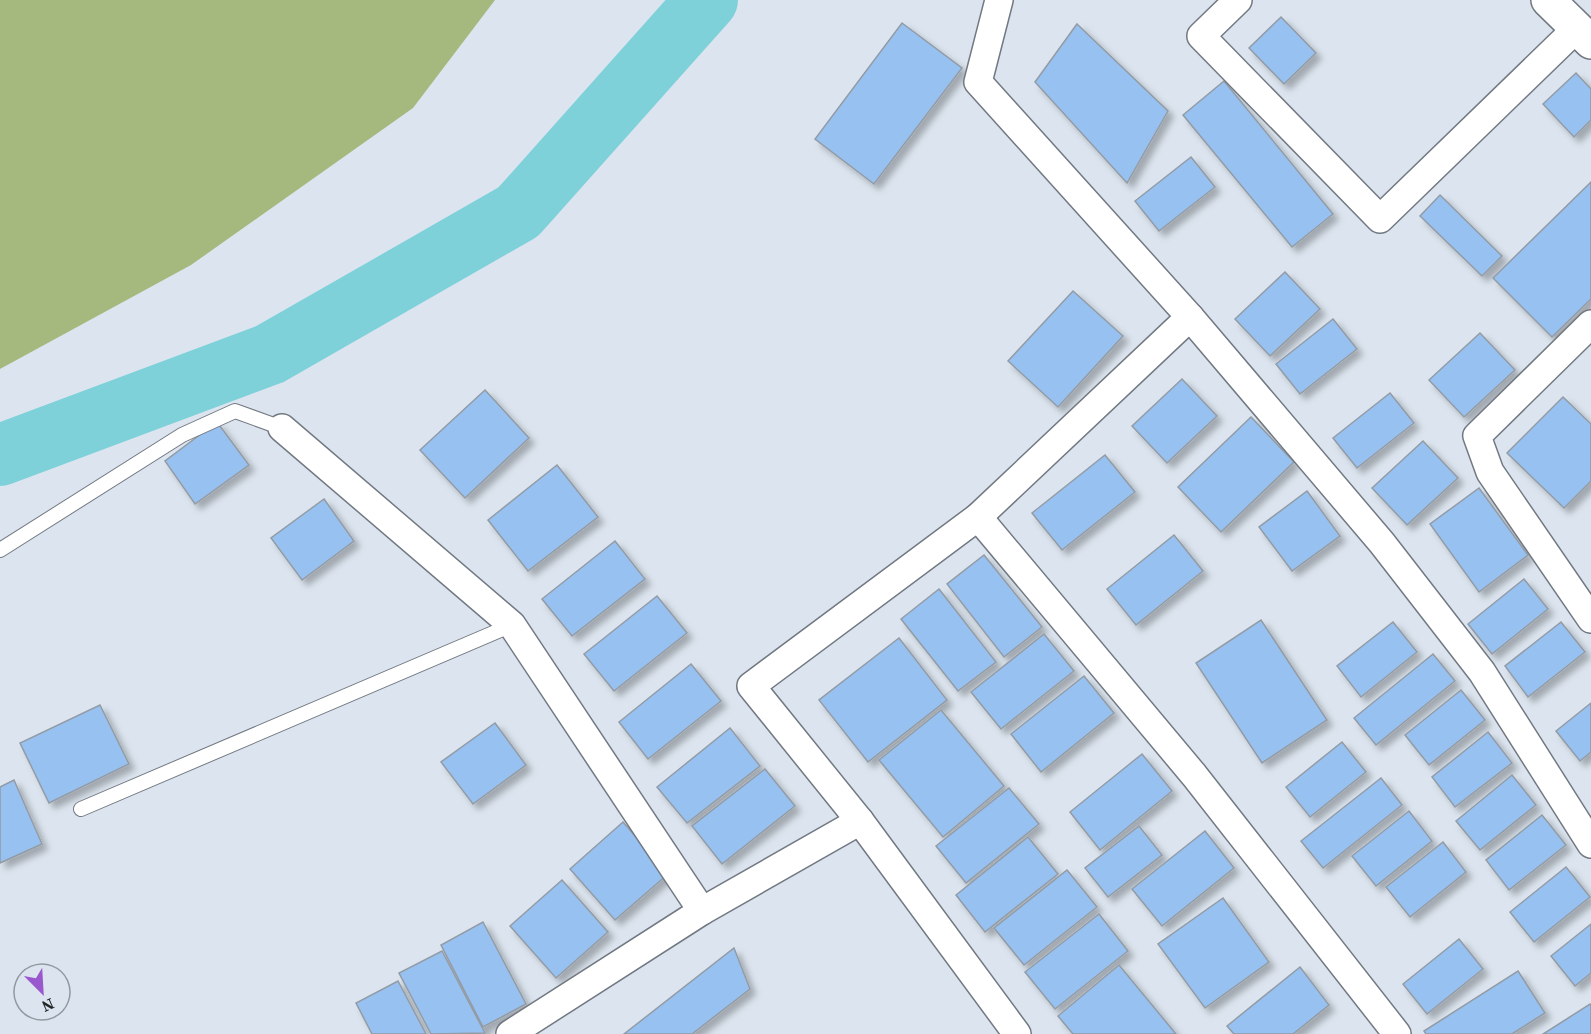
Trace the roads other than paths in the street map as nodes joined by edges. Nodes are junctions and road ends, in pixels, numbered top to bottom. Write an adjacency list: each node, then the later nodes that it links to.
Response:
1 (999, 0): 5 (street)
2 (1238, 0): 4 (street)
3 (1548, 0): 4 (street)
4 (1584, 34)
5 (1190, 317): 8 (street); 14 (street)
6 (1591, 324): 10 (street)
7 (282, 428): 9 (lane); 11 (street)
8 (978, 517): 13 (street); 18 (street)
9 (0, 550)
10 (1591, 619)
11 (512, 625): 12 (lane); 15 (street)
12 (81, 808)
13 (860, 821): 15 (street); 17 (street)
14 (1591, 844)
15 (702, 911): 16 (street)
16 (510, 1034)
17 (1017, 1034)
18 (1397, 1034)

